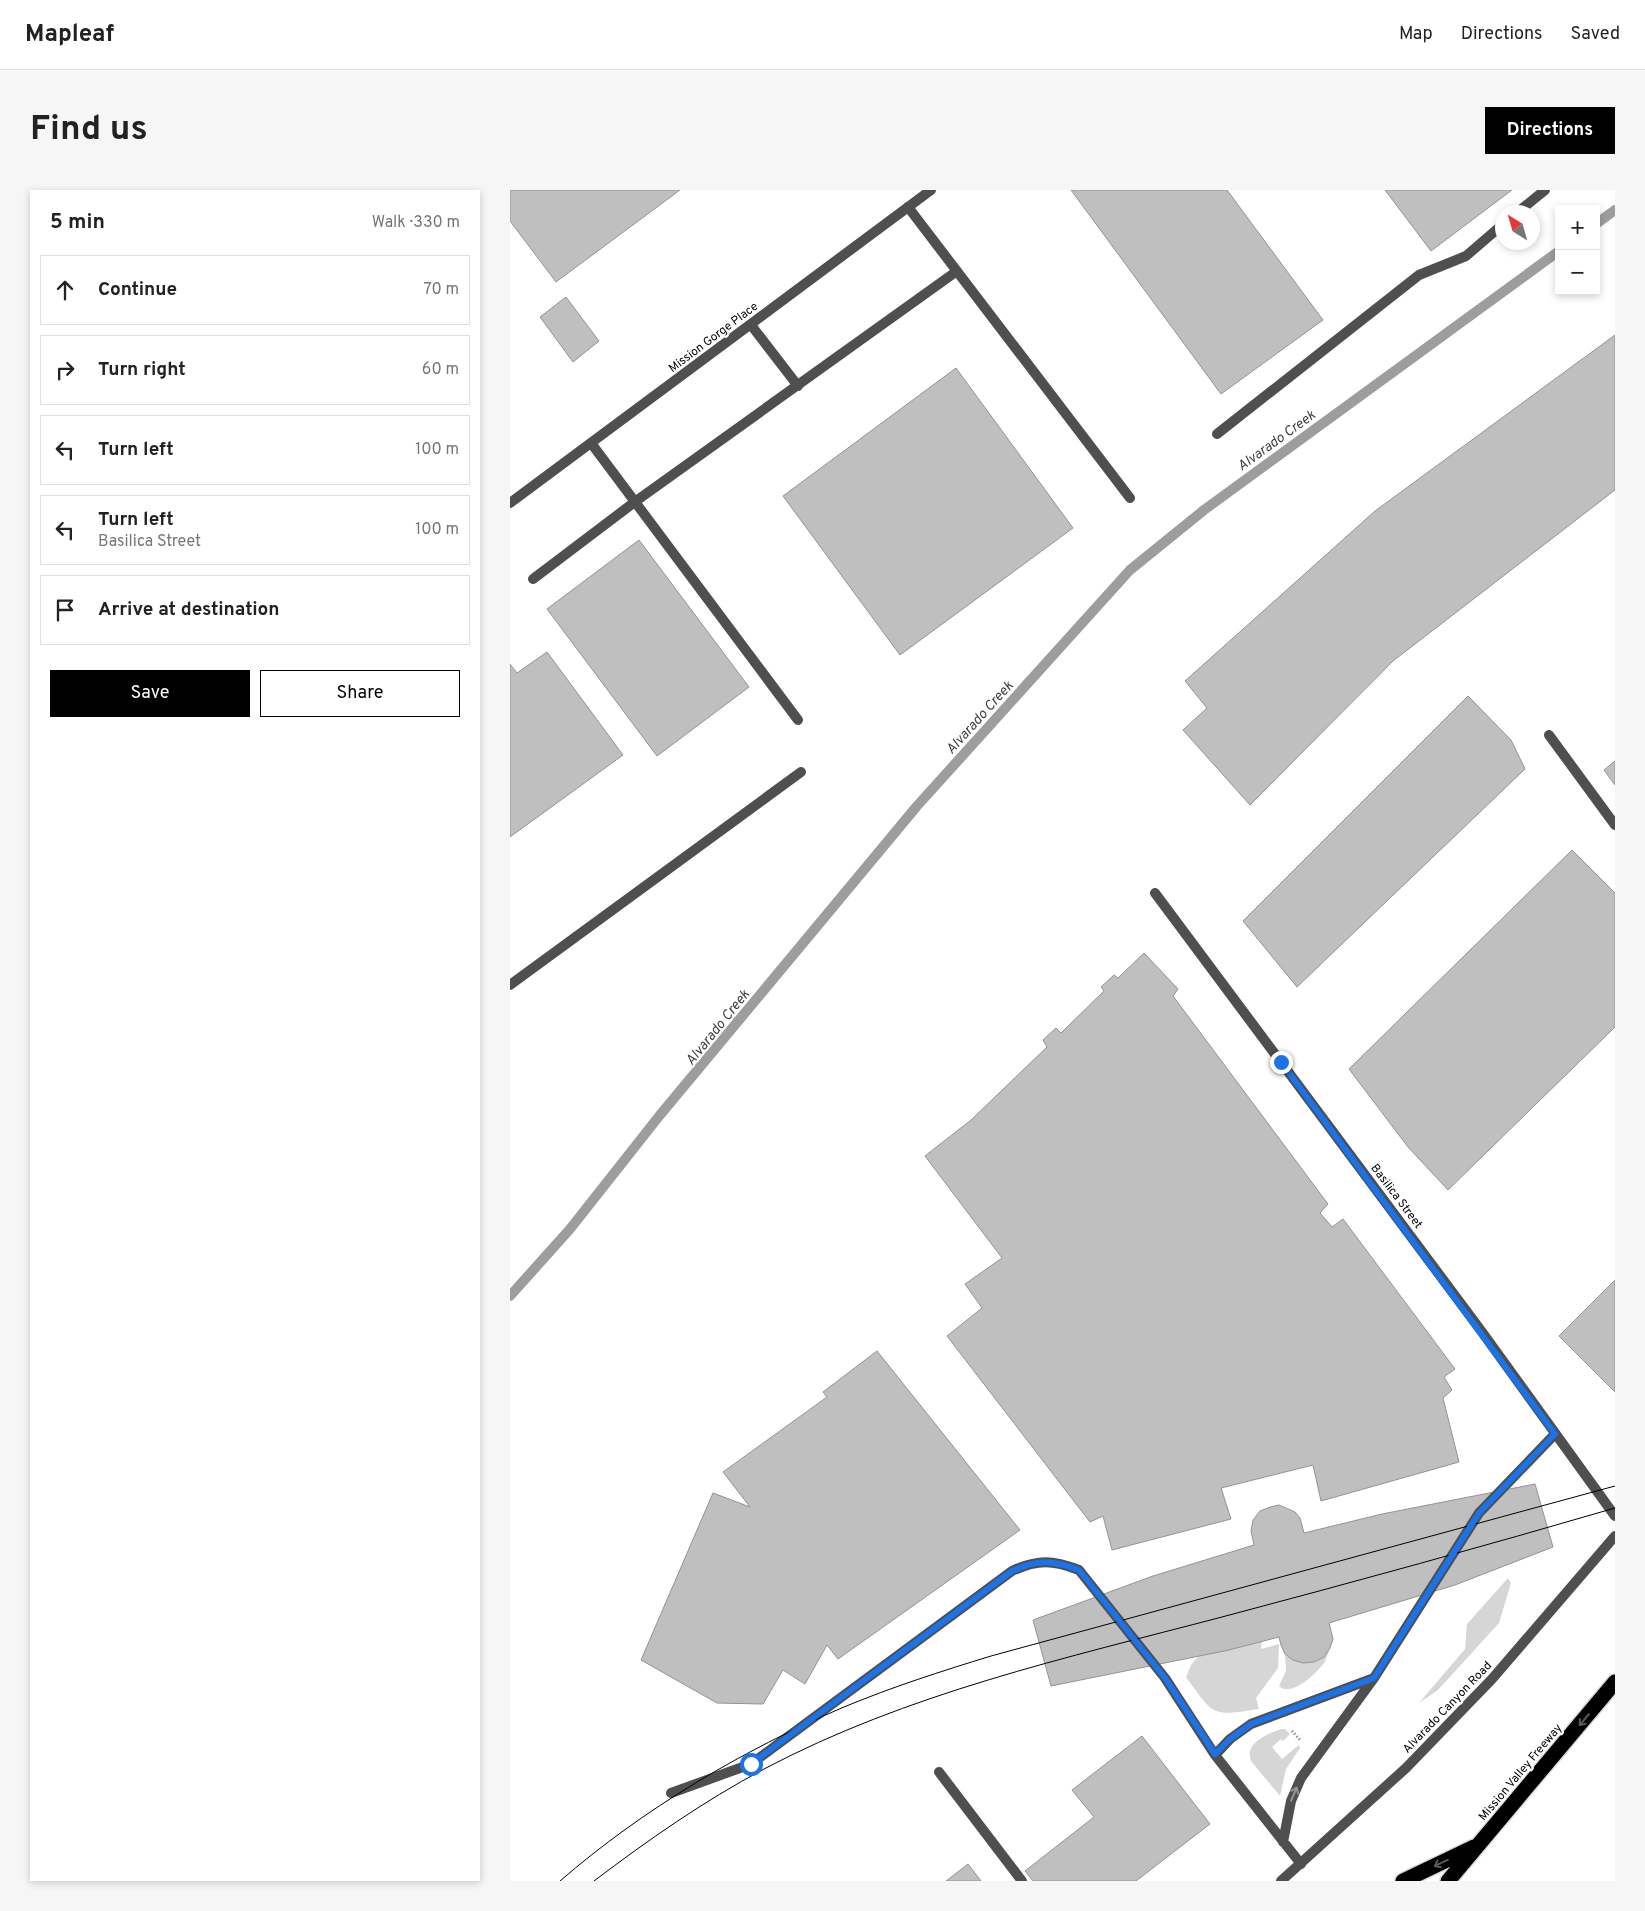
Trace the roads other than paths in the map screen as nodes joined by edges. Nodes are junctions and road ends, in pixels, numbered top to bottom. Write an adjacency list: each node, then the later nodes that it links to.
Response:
1 (931, 190): 4 (street, Mission Gorge Place)
2 (1545, 190): 3 (street)
3 (1527, 205)
4 (908, 207): 6 (street); 7 (street, Mission Gorge Place)
5 (1495, 231): 9 (street)
6 (958, 270): 8 (street); 11 (street)
7 (750, 325): 8 (street); 10 (street, Mission Gorge Place)
8 (798, 386): 12 (street)
9 (1217, 434)
10 (591, 443): 12 (street); 13 (street, Mission Gorge Place)
11 (1130, 498)
12 (636, 502): 14 (street); 15 (street)
13 (510, 503)
14 (533, 579)
15 (798, 720)
16 (1549, 735): 18 (street)
17 (801, 772): 20 (street)
18 (1615, 826)
19 (1155, 893): 21 (street, Basilica Street)
20 (510, 985)
21 (1555, 1434): 22 (street, Basilica Street); 24 (street)
22 (1615, 1516)
23 (1615, 1536): 31 (street, Alvarado Canyon Road)
24 (1374, 1678): 26 (street); 29 (street, one-way to 24)
25 (1615, 1682): 30 (highway, Mission Valley Freeway, one-way to 30)
26 (1215, 1754): 28 (street); 29 (street)
27 (939, 1772): 32 (street)
28 (672, 1793)
29 (1283, 1842): 31 (street)
30 (1480, 1844): 34 (highway, one-way to 34); 35 (highway, Mission Valley Freeway)
31 (1301, 1864): 33 (street, Alvarado Canyon Road)
32 (1022, 1881)
33 (1281, 1881)
34 (1403, 1881)
35 (1448, 1881)

